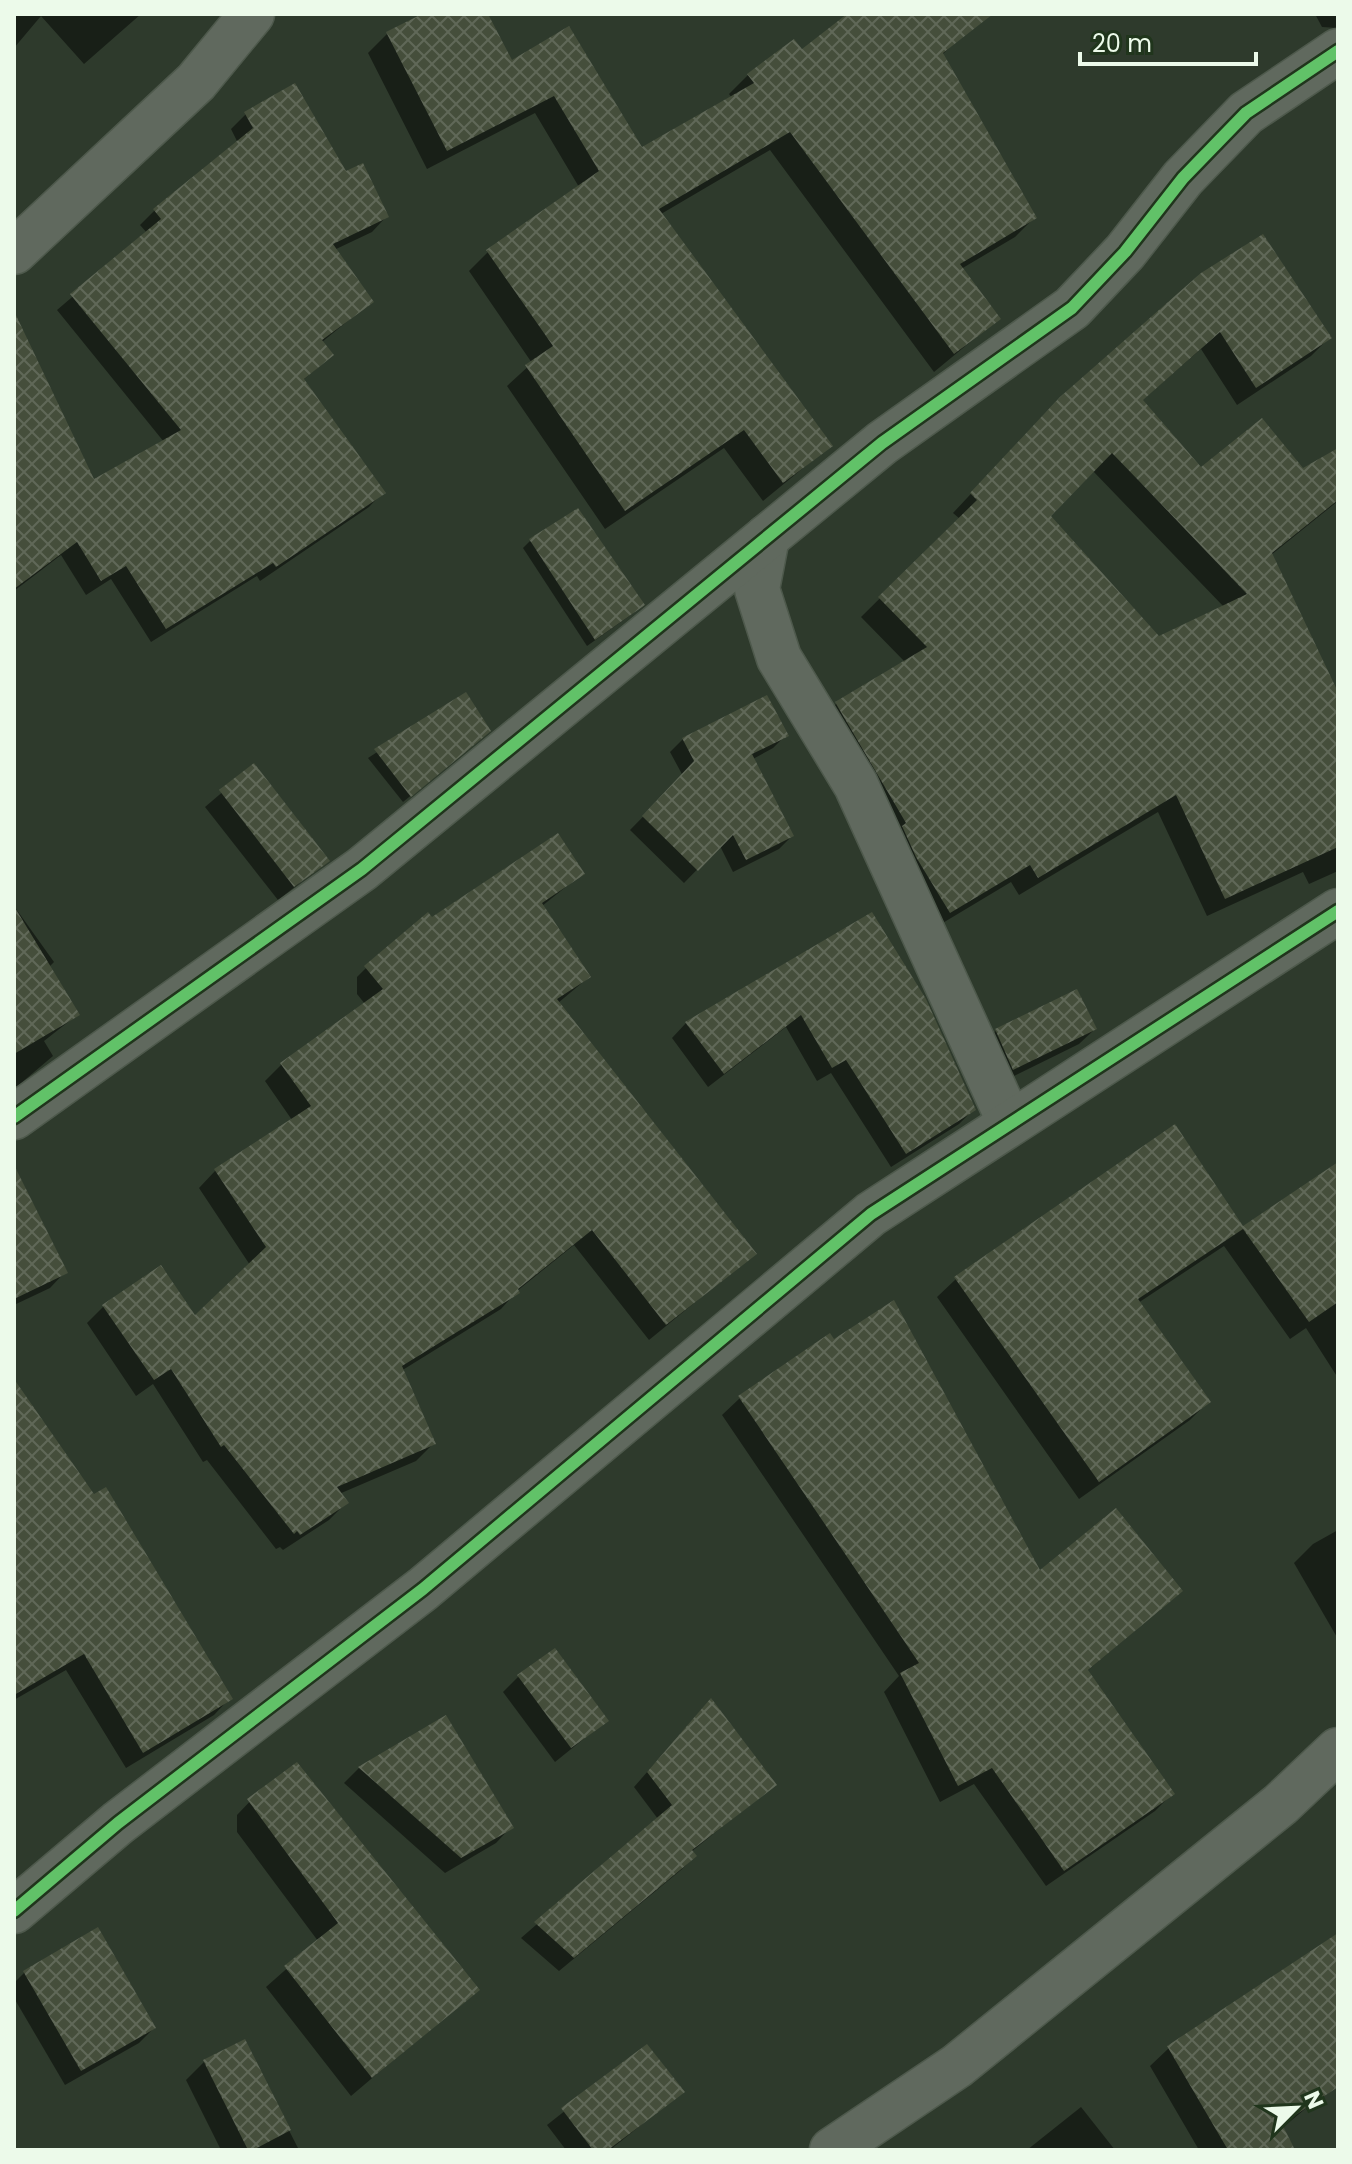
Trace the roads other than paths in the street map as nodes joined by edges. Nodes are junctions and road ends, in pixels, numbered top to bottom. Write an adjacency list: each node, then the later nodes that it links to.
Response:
1 (252, 14): 3 (street)
2 (1338, 51): 4 (street)
3 (14, 252)
4 (767, 537): 6 (street); 7 (street)
5 (1338, 911): 7 (street)
6 (14, 1117)
7 (1009, 1121): 9 (street)
8 (1338, 1750): 10 (street)
9 (14, 1911)
10 (832, 2150)

